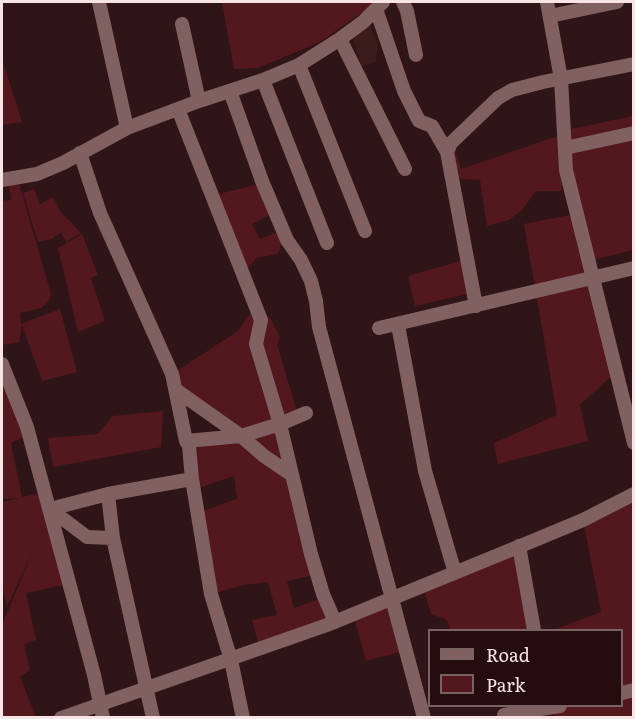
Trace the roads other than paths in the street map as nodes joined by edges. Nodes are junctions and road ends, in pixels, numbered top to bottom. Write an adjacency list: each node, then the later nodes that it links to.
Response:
1 (99, 2): 17 (street)
2 (403, 2): 9 (street)
3 (547, 2): 6 (street)
4 (617, 2): 6 (street)
5 (379, 5): 8 (street); 20 (street)
6 (550, 16): 12 (street)
7 (182, 24): 15 (street)
8 (340, 39): 11 (street); 22 (street)
9 (416, 55)
10 (633, 64): 12 (street)
11 (298, 65): 13 (street); 24 (street)
12 (561, 78): 19 (street); 20 (street)
13 (263, 80): 14 (street); 25 (street)
14 (230, 91): 15 (street); 46 (street)
15 (199, 101): 16 (street)
16 (178, 109): 17 (street); 34 (street)
17 (127, 128): 21 (street)
18 (633, 133): 19 (street)
19 (565, 148): 27 (street)
20 (447, 152): 28 (street)
21 (80, 153): 23 (street); 32 (street)
22 (405, 170)
23 (2, 180)
24 (365, 231)
25 (327, 243)
26 (633, 268): 27 (street)
27 (594, 279): 28 (street); 37 (street)
28 (476, 306): 29 (street)
29 (398, 325): 30 (street); 45 (street)
30 (379, 328)
31 (2, 364): 42 (street)
32 (176, 390): 35 (street); 36 (street)
33 (306, 412): 34 (street)
34 (280, 424): 35 (street); 38 (street)
35 (242, 436): 36 (street); 38 (street)
36 (186, 441): 39 (street)
37 (633, 443)
38 (292, 475): 47 (street)
39 (192, 479): 40 (street); 49 (street)
40 (108, 494): 42 (street); 43 (street)
41 (633, 494): 44 (street)
42 (50, 509): 43 (street); 52 (street)
43 (112, 538): 50 (street)
44 (519, 546): 45 (street); 48 (street)
45 (455, 573): 46 (street)
46 (392, 599): 47 (street); 57 (street)
47 (335, 622): 49 (street)
48 (534, 629)
49 (231, 660): 50 (street); 56 (street)
50 (147, 688): 52 (street); 55 (street)
51 (551, 709): 53 (street)
52 (102, 711): 54 (street)
53 (504, 715)
54 (62, 717)
55 (153, 717)
56 (243, 717)
57 (424, 717)

